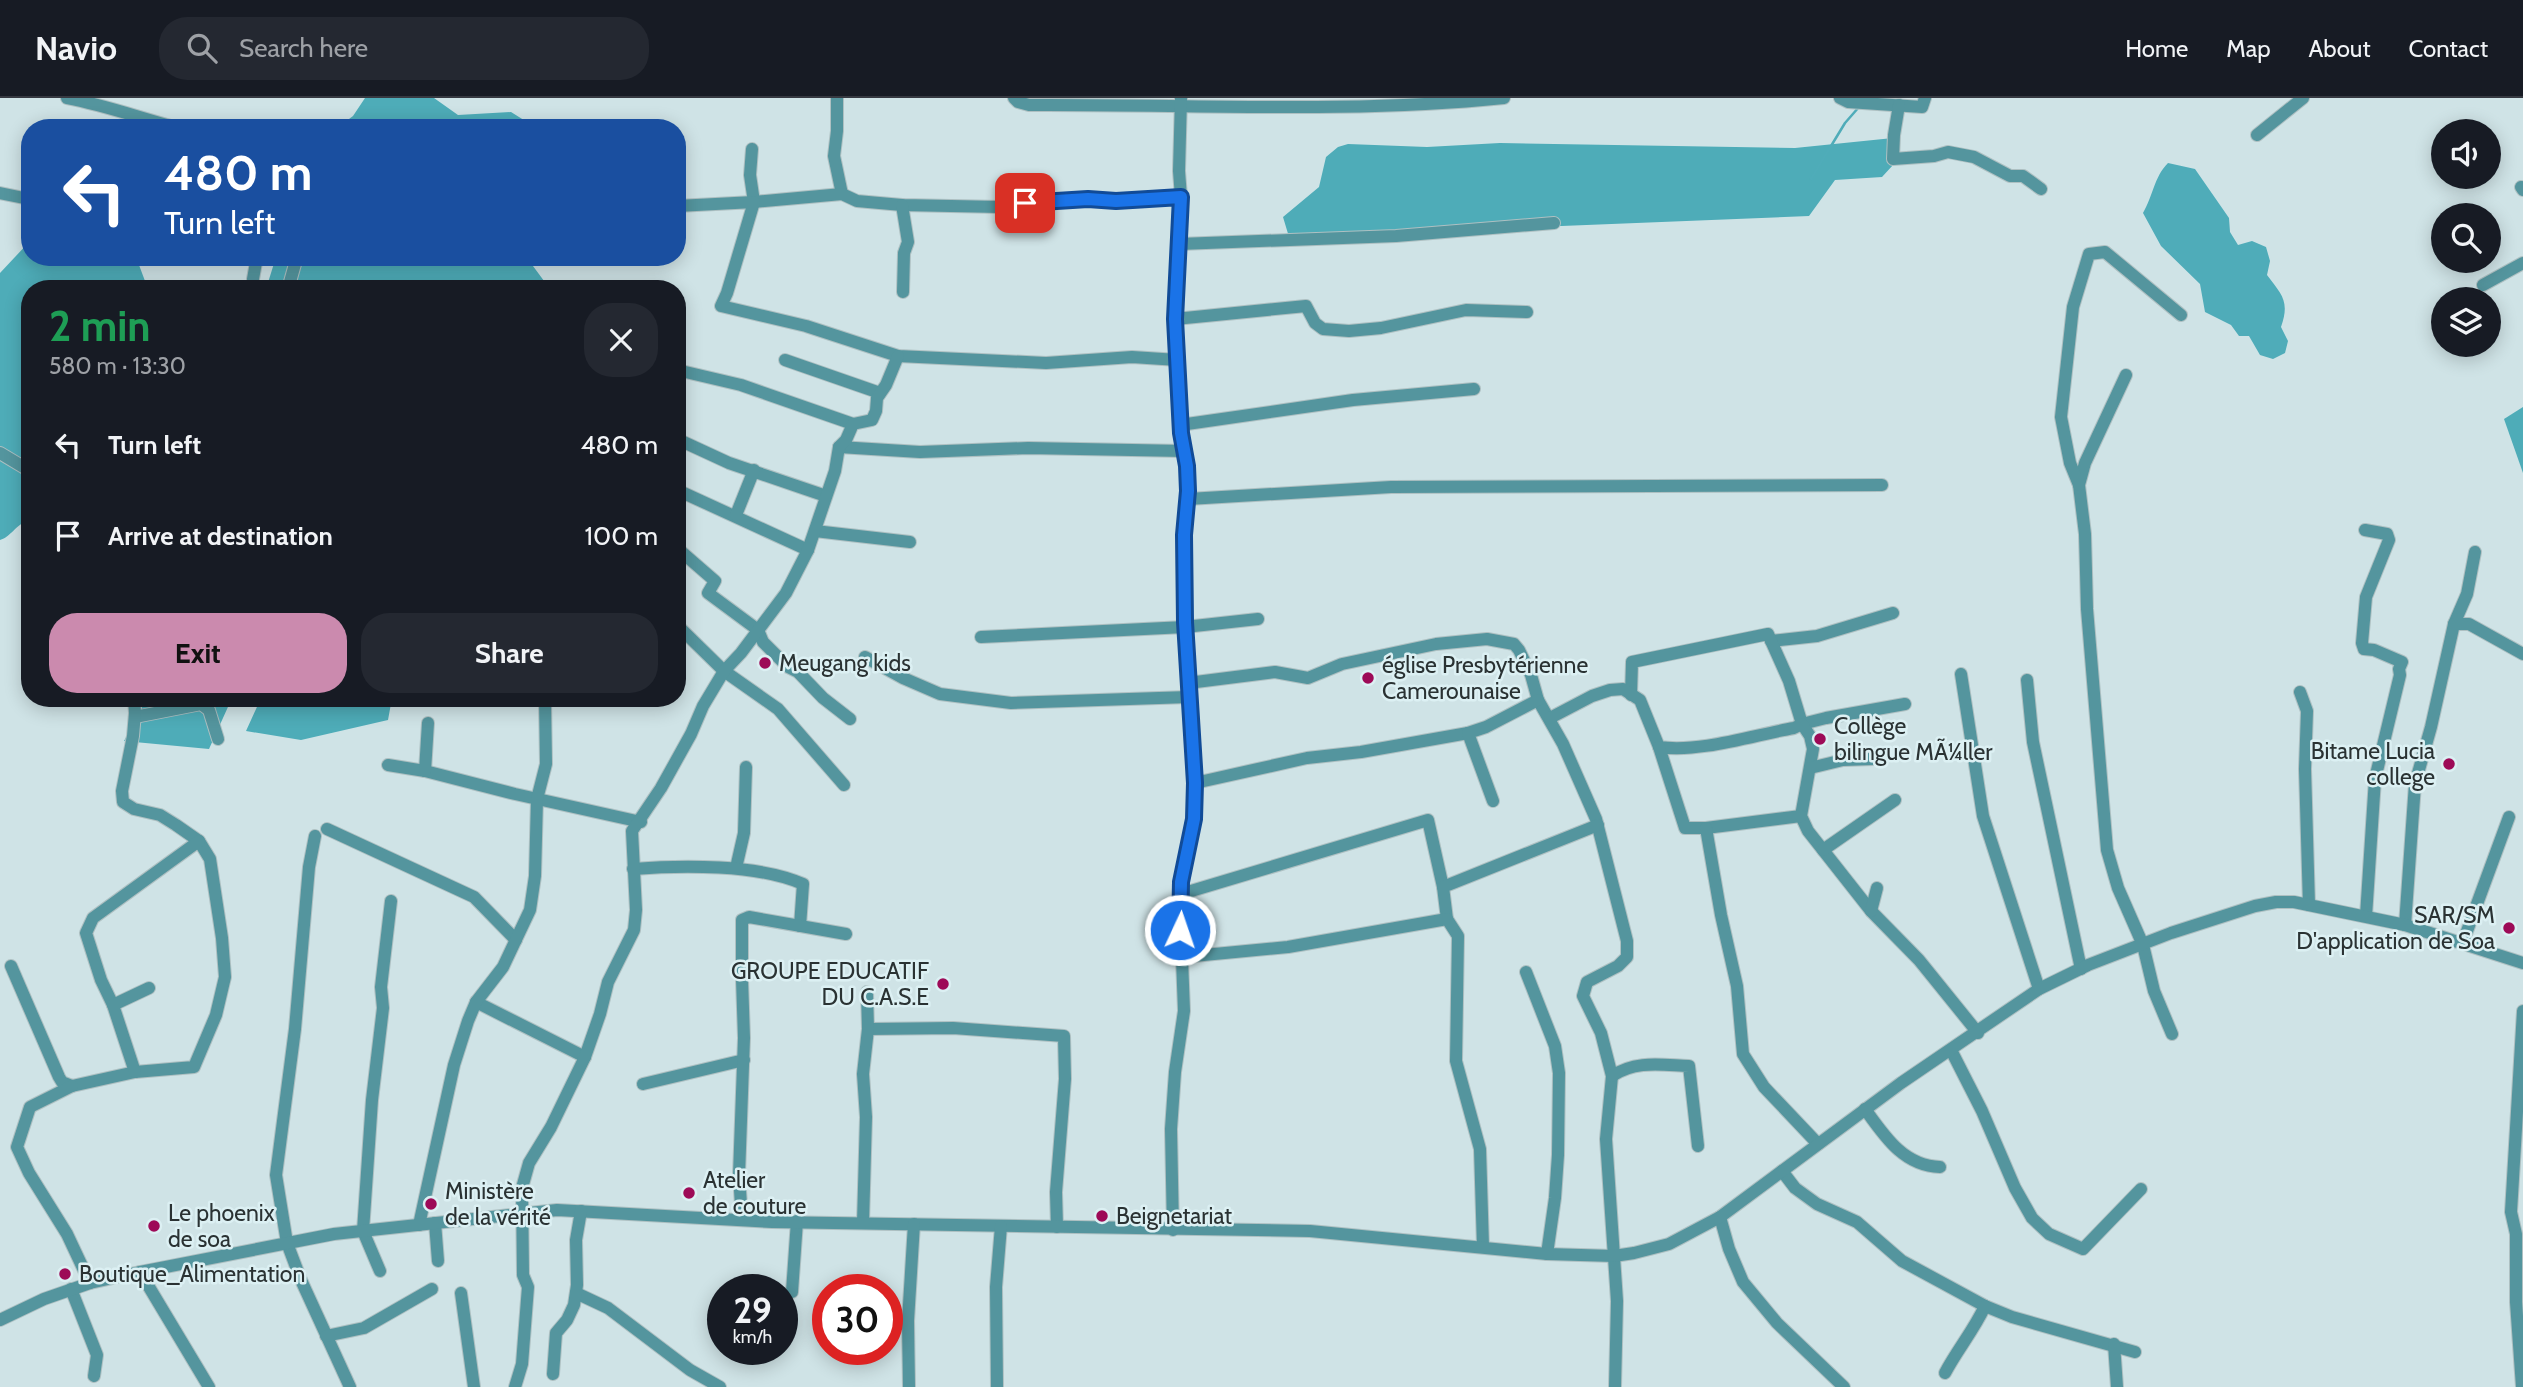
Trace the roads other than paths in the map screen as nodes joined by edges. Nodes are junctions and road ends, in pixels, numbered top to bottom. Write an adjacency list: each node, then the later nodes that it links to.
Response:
1 (67, 98): 10 (street)
2 (837, 98): 15 (street)
3 (1014, 98): 8 (street)
4 (1504, 98): 8 (street)
5 (1840, 98): 9 (street)
6 (1925, 98): 9 (street)
7 (2303, 98): 11 (street)
8 (1181, 102): 17 (street)
9 (1899, 105): 13 (street)
10 (147, 119)
11 (2257, 135)
12 (752, 149): 18 (street)
13 (2040, 189)
14 (0, 193): 16 (street)
15 (842, 194): 18 (street); 19 (street)
16 (21, 197)
17 (1181, 197): 19 (street); 22 (street)
18 (754, 202): 20 (street); 31 (street)
19 (902, 205): 27 (street)
20 (686, 206)
21 (1554, 223): 22 (street)
22 (1179, 244): 30 (street)
23 (2523, 263): 26 (street)
24 (255, 266): 25 (street)
25 (253, 279)
26 (2483, 285)
27 (903, 292)
28 (1527, 312): 30 (street)
29 (2181, 315): 47 (street)
30 (1175, 319): 33 (street)
31 (898, 356): 33 (street); 37 (street)
32 (785, 359): 37 (street)
33 (1178, 360): 39 (street)
34 (686, 372): 38 (street)
35 (2126, 375): 47 (street)
36 (1474, 389): 39 (street)
37 (880, 393): 38 (street)
38 (853, 424): 41 (street)
39 (1180, 425): 42 (street)
40 (686, 443): 45 (street)
41 (839, 447): 42 (street); 49 (street)
42 (1184, 450): 50 (street)
43 (0, 453): 44 (street)
44 (21, 464)
45 (754, 470): 49 (street); 51 (street)
46 (1882, 485): 50 (street)
47 (2079, 485): 122 (street)
48 (686, 494): 51 (street)
49 (826, 496): 53 (street)
50 (1188, 499): 61 (street)
51 (736, 515): 55 (street)
52 (2365, 530): 115 (street)
53 (815, 531): 54 (street); 55 (street)
54 (910, 542)
55 (808, 550): 62 (street)
56 (2474, 552): 60 (street)
57 (686, 556): 62 (street)
58 (1893, 613): 65 (street)
59 (1258, 619): 61 (street)
60 (2454, 624): 66 (street); 117 (street)
61 (1185, 627): 64 (street); 71 (street)
62 (758, 630): 68 (street); 82 (street)
63 (686, 634): 68 (street)
64 (981, 637)
65 (1771, 640): 73 (street); 84 (street)
66 (2523, 654)
67 (865, 656): 71 (street)
68 (724, 671): 94 (street); 100 (street)
69 (1961, 674): 129 (street)
70 (2027, 680): 126 (street)
71 (1188, 690): 74 (street); 93 (street)
72 (2300, 692): 113 (street)
73 (1631, 695): 81 (street); 87 (street)
74 (1538, 700): 81 (street); 85 (street)
75 (1905, 704): 84 (street)
76 (134, 707): 80 (street)
77 (186, 707): 80 (street)
78 (205, 707): 86 (street)
79 (545, 707): 95 (street)
80 (135, 717): 105 (street)
81 (1550, 718): 101 (street)
82 (850, 719)
83 (428, 723): 92 (street)
84 (1802, 724): 87 (street); 91 (street)
85 (1468, 733): 93 (street); 97 (street)
86 (218, 739)
87 (1659, 747): 102 (street)
88 (1873, 759): 91 (street)
89 (388, 765): 92 (street)
90 (746, 767): 107 (street)
91 (1810, 768): 98 (street)
92 (425, 771): 95 (street)
93 (1195, 783): 111 (street)
94 (844, 785)
95 (537, 799): 100 (street); 120 (street)
96 (1895, 800): 106 (street)
97 (1493, 801)
98 (1801, 816): 102 (street); 106 (street)
99 (2509, 817): 121 (street)
100 (641, 821): 108 (street)
101 (1598, 825): 109 (street); 141 (street)
102 (1706, 828): 145 (street)
103 (327, 829): 120 (street)
104 (315, 836): 163 (street)
105 (199, 841): 132 (street); 140 (street)
106 (1823, 850): 114 (street)
107 (736, 868): 108 (street); 118 (street)
108 (633, 869): 138 (street)
109 (1443, 887): 111 (street); 116 (street)
110 (1877, 888): 114 (street)
111 (1181, 894): 123 (street)
112 (391, 901): 162 (street)
113 (2309, 905): 115 (street); 122 (street)
114 (1871, 911): 135 (street)
115 (2366, 916): 117 (street)
116 (1447, 919): 123 (street); 164 (street)
117 (2405, 925): 121 (street)
118 (800, 926): 119 (street); 139 (street)
119 (846, 934)
120 (516, 940): 131 (street)
121 (2463, 942): 124 (street)
122 (2143, 945): 126 (street); 136 (street)
123 (1183, 957): 161 (street)
124 (2523, 963)
125 (11, 966): 143 (street)
126 (2081, 969): 129 (street)
127 (1526, 972): 165 (street)
128 (149, 988): 132 (street)
129 (2039, 989): 135 (street)
130 (867, 992): 134 (street)
131 (476, 1002): 138 (street); 158 (street)
132 (113, 1004): 140 (street)
133 (2523, 1011): 194 (street)
134 (868, 1029): 156 (street); 160 (street)
135 (1978, 1033): 137 (street)
136 (2172, 1034)
137 (1951, 1050): 144 (street); 149 (street)
138 (585, 1057): 151 (street)
139 (744, 1060): 142 (street); 153 (street)
140 (135, 1072): 143 (street)
141 (1612, 1076): 146 (street); 166 (street)
142 (643, 1084)
143 (72, 1086): 171 (street)
144 (1865, 1109): 145 (street); 147 (street)
145 (1818, 1144): 148 (street)
146 (1698, 1146)
147 (1940, 1167)
148 (1782, 1171): 152 (street); 176 (street)
149 (2141, 1189)
150 (581, 1211): 151 (street); 153 (street); 175 (street)
151 (521, 1214): 155 (street); 187 (street)
152 (1720, 1217): 166 (street); 192 (street)
153 (743, 1220): 154 (street)
154 (797, 1222): 156 (street); 170 (street)
155 (435, 1223): 158 (street); 167 (street)
156 (863, 1223): 157 (street)
157 (914, 1224): 159 (street); 189 (street)
158 (419, 1225): 162 (street)
159 (1001, 1226): 160 (street); 190 (street)
160 (1057, 1227): 161 (street)
161 (1173, 1230): 164 (street)
162 (363, 1231): 163 (street); 169 (street)
163 (288, 1243): 168 (street); 178 (street)
164 (1483, 1247): 165 (street)
165 (1547, 1254): 166 (street)
166 (1614, 1256): 191 (street)
167 (438, 1261)
168 (140, 1272): 171 (street); 184 (street)
169 (380, 1272)
170 (793, 1274)
171 (90, 1283): 172 (street)
172 (71, 1289): 177 (street); 183 (street)
173 (432, 1289): 178 (street)
174 (461, 1293): 186 (street)
175 (576, 1293): 182 (street); 188 (street)
176 (1985, 1306): 179 (street); 181 (street)
177 (0, 1320)
178 (326, 1336): 185 (street)
179 (2114, 1344): 180 (street); 193 (street)
180 (2135, 1352)
181 (1945, 1373)
182 (553, 1374)
183 (94, 1376)
184 (209, 1387)
185 (350, 1387)
186 (474, 1387)
187 (515, 1387)
188 (720, 1387)
189 (908, 1387)
190 (997, 1387)
191 (1615, 1387)
192 (1844, 1387)
193 (2117, 1387)
194 (2522, 1387)

